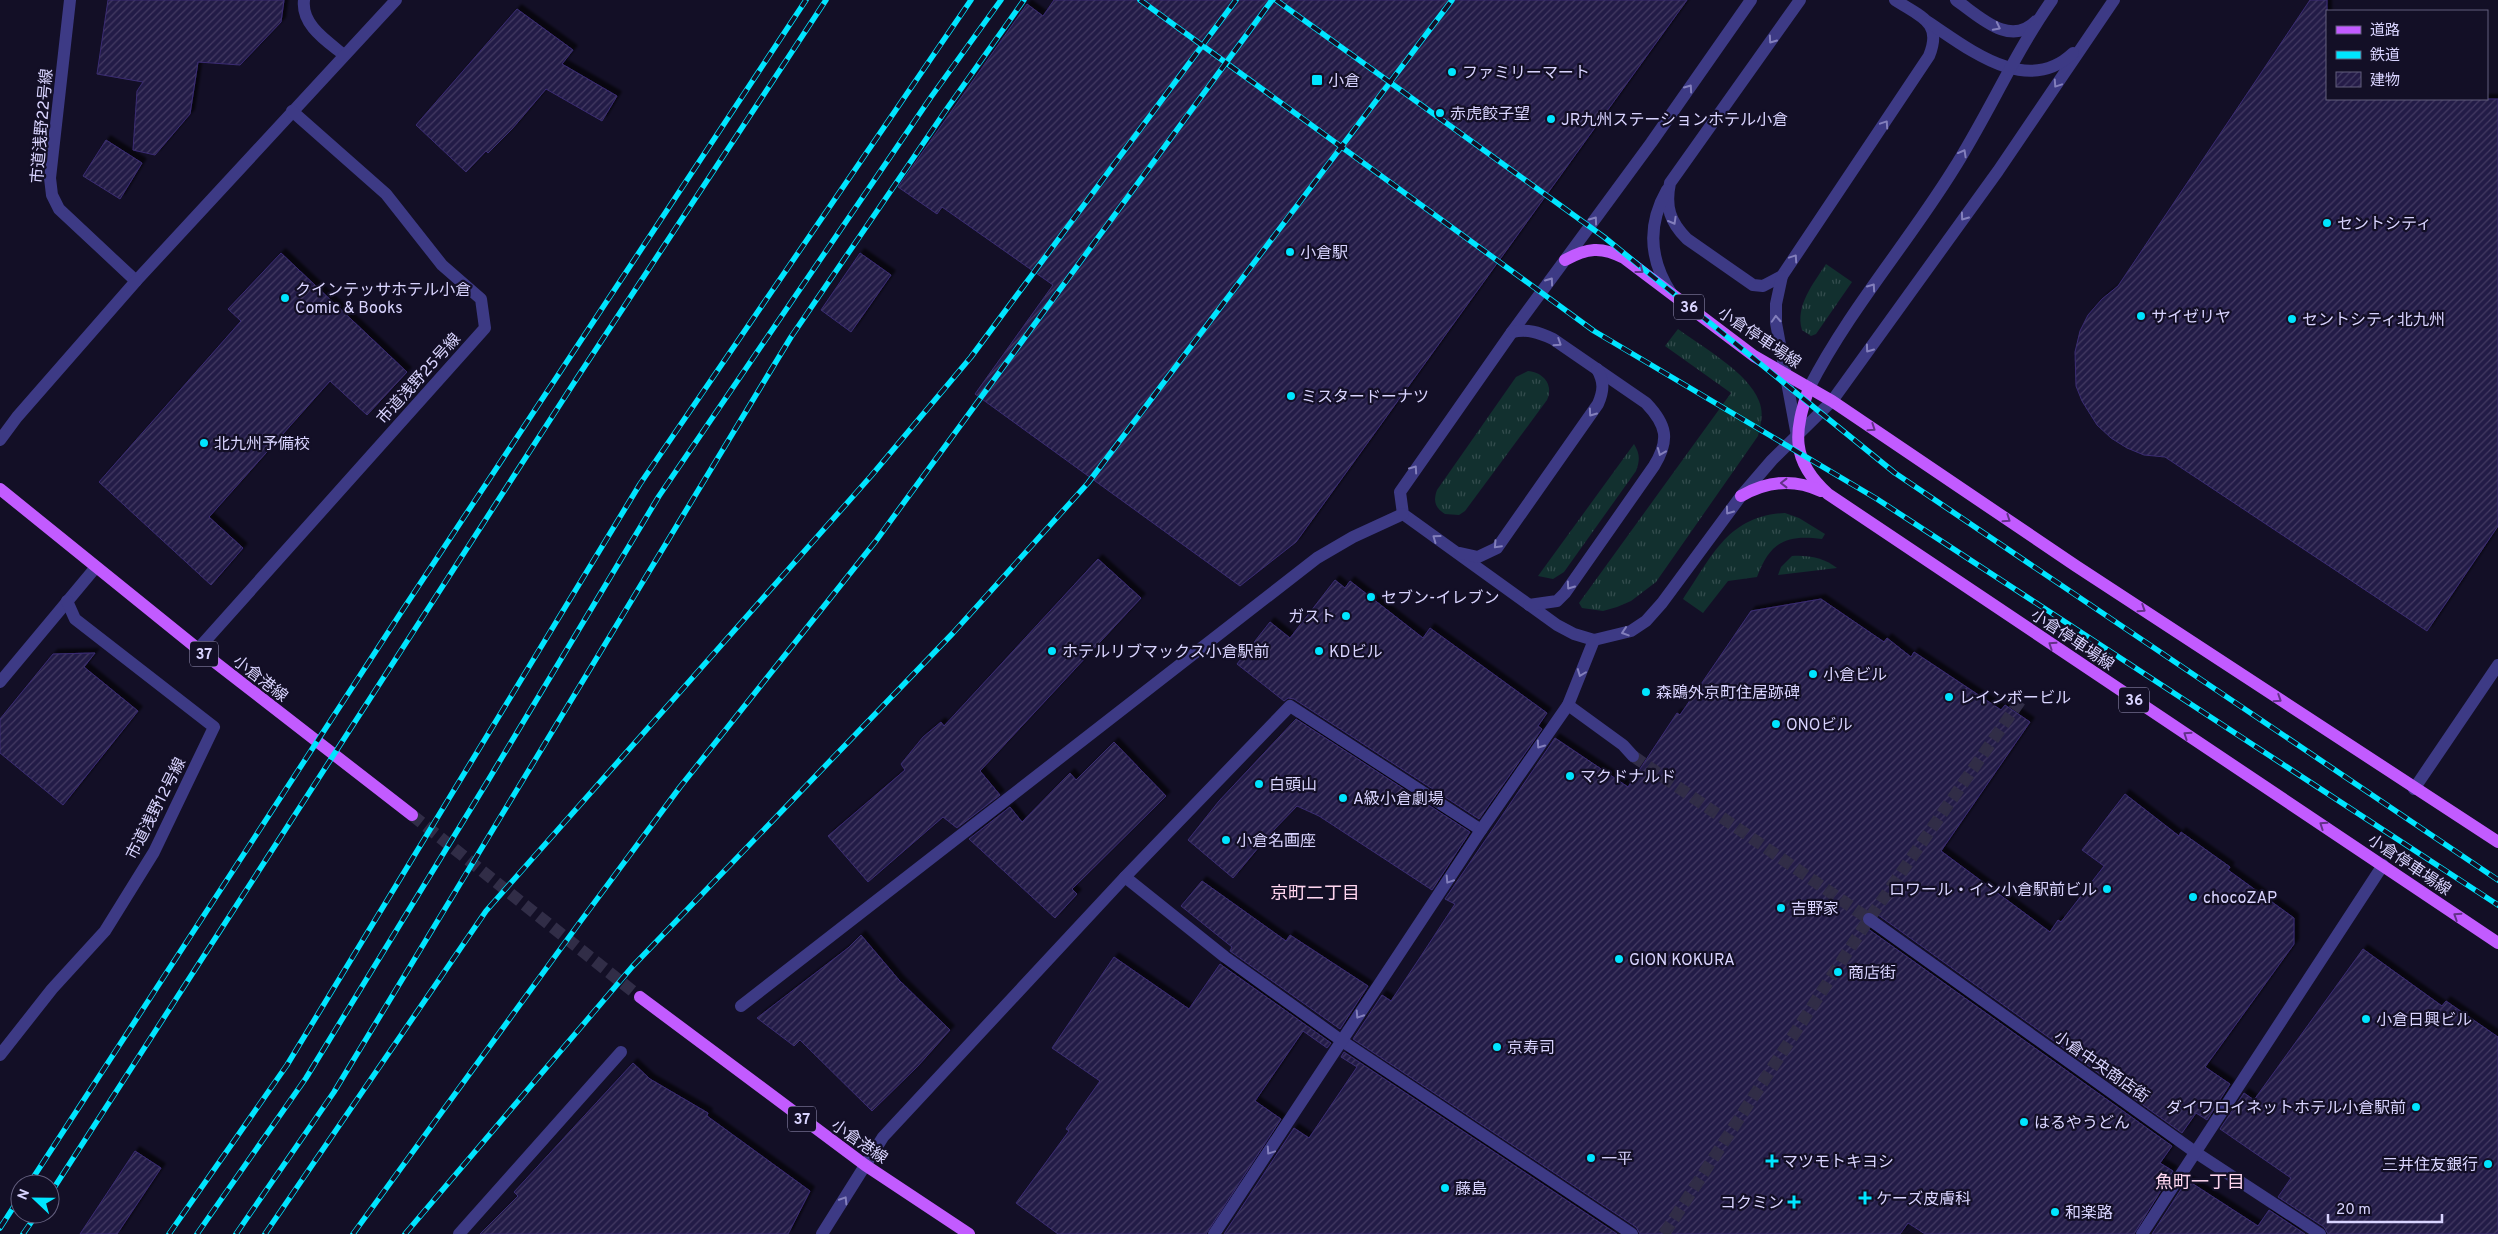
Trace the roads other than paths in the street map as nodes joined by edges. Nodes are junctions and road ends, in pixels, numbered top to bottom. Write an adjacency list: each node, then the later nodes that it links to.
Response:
1 (70, 0): 19 (street, 市道浅野22号線)
2 (304, 0): 13 (street)
3 (396, 0): 13 (street)
4 (1751, 0): 17 (street, one-way to 4)
5 (1800, 0): 16 (street, one-way to 16)
6 (1895, 0): 11 (street)
7 (1956, 0): 10 (street, one-way to 10)
8 (2052, 0): 10 (street)
9 (2114, 0): 12 (street)
10 (2042, 14): 14 (street)
11 (1926, 21): 14 (street); 18 (street, one-way to 11)
12 (2084, 43): 14 (street); 25 (street, one-way to 25)
13 (344, 55): 15 (street)
14 (2009, 69): 24 (street, one-way to 14)
15 (292, 111): 19 (street); 37 (street, 市道浅野25号線)
16 (1670, 184): 18 (street, one-way to 18); 20 (street)
17 (1565, 260): 20 (main road, 小倉停車場線 / 36, one-way to 20); 21 (street, one-way to 17)
18 (1782, 276): 23 (street, one-way to 18)
19 (136, 281): 27 (street)
20 (1672, 295): 23 (main road, 小倉停車場線 / 36)
21 (1512, 332): 22 (street, one-way to 22); 31 (street, one-way to 21)
22 (1597, 369): 32 (street, one-way to 32); 35 (street, one-way to 35)
23 (1786, 376): 24 (main road, 小倉停車場線 / 36); 26 (street)
24 (1809, 388): 25 (main road, 小倉停車場線 / 36); 26 (main road, 小倉停車場線 / 36)
25 (1832, 401): 26 (street); 42 (main road, 小倉停車場線 / 36, one-way to 42)
26 (1797, 436): 29 (main road, 小倉停車場線 / 36); 30 (street)
27 (0, 440)
28 (0, 489): 33 (main road, 小倉港線 / 37)
29 (1828, 494): 30 (main road, one-way to 30); 46 (main road, 小倉停車場線 / 36, one-way to 29)
30 (1741, 496): 36 (street, one-way to 36)
31 (1402, 514): 32 (street, one-way to 31); 51 (street)
32 (1455, 552): 35 (street)
33 (96, 567): 34 (street); 37 (main road, 小倉港線 / 37)
34 (67, 601): 39 (street); 54 (street, 市道浅野12号線)
35 (1529, 605): 36 (street)
36 (1594, 640): 40 (street, one-way to 40)
37 (198, 649): 43 (main road, 小倉港線 / 37)
38 (2498, 665): 42 (street)
39 (0, 682)
40 (1568, 705): 41 (street); 44 (street, one-way to 44)
41 (1632, 756)
42 (2414, 789): 45 (main road, 小倉停車場線 / 36)
43 (412, 814)
44 (1481, 830): 47 (street); 52 (street, one-way to 52)
45 (2498, 842)
46 (2383, 865): 49 (main road, 小倉停車場線 / 36, one-way to 46); 55 (street)
47 (1125, 878): 52 (street); 56 (street)
48 (1869, 919): 55 (street, 小倉中央商店街)
49 (2498, 943)
50 (640, 997): 56 (main road, 小倉港線 / 37)
51 (741, 1006)
52 (1342, 1042): 60 (street, one-way to 60); 61 (street)
53 (621, 1052): 57 (street)
54 (0, 1055)
55 (2195, 1152): 62 (street); 63 (street, 小倉中央商店街)
56 (864, 1165): 58 (street, one-way to 56); 59 (main road, 小倉港線 / 37)
57 (459, 1234)
58 (822, 1234)
59 (969, 1234)
60 (1214, 1234)
61 (1632, 1234)
62 (2142, 1234)
63 (2320, 1234)

